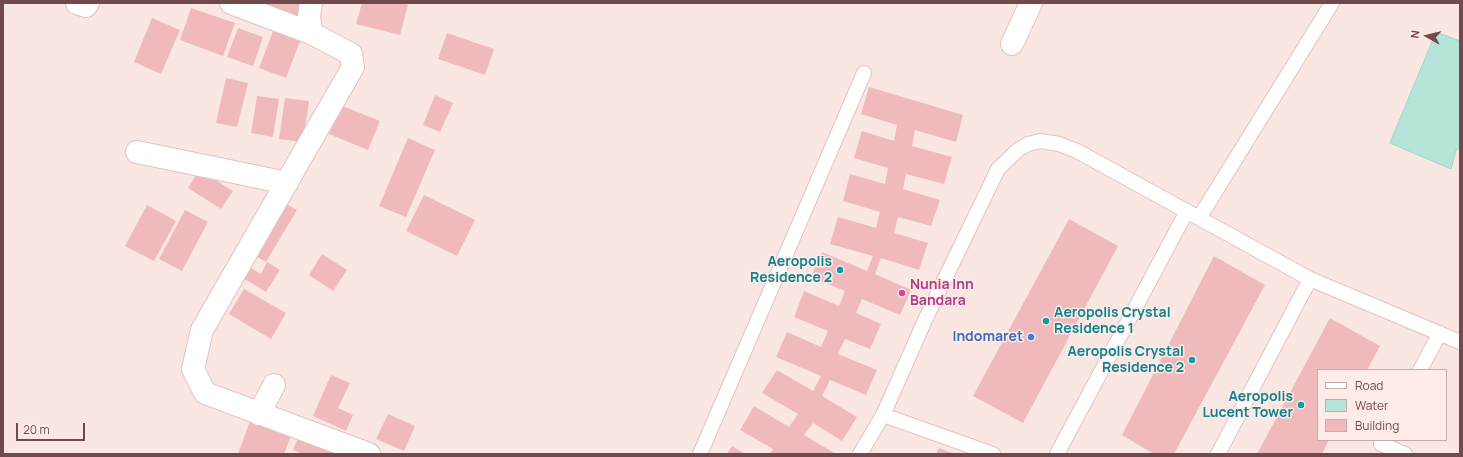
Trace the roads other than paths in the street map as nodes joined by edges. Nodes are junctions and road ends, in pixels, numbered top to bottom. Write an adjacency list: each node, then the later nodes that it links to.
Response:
1 (77, 3): 2 (street)
2 (88, 3)
3 (231, 3): 7 (street)
4 (311, 3): 7 (street)
5 (1031, 3): 8 (street)
6 (1332, 3): 12 (lane)
7 (311, 33): 11 (street)
8 (1012, 44)
9 (864, 73): 22 (lane)
10 (137, 152): 11 (street)
11 (287, 183): 18 (street)
12 (1193, 215): 13 (lane); 19 (lane); 25 (lane)
13 (1310, 279): 14 (lane); 26 (lane)
14 (1440, 333): 15 (lane); 16 (lane)
15 (1460, 342)
16 (1421, 369)
17 (274, 385): 18 (street)
18 (259, 414): 21 (street)
19 (883, 415): 23 (lane); 24 (lane)
20 (1380, 446): 27 (lane)
21 (369, 454)
22 (700, 454)
23 (860, 454)
24 (993, 454)
25 (1057, 454)
26 (1218, 454)
27 (1405, 454)

